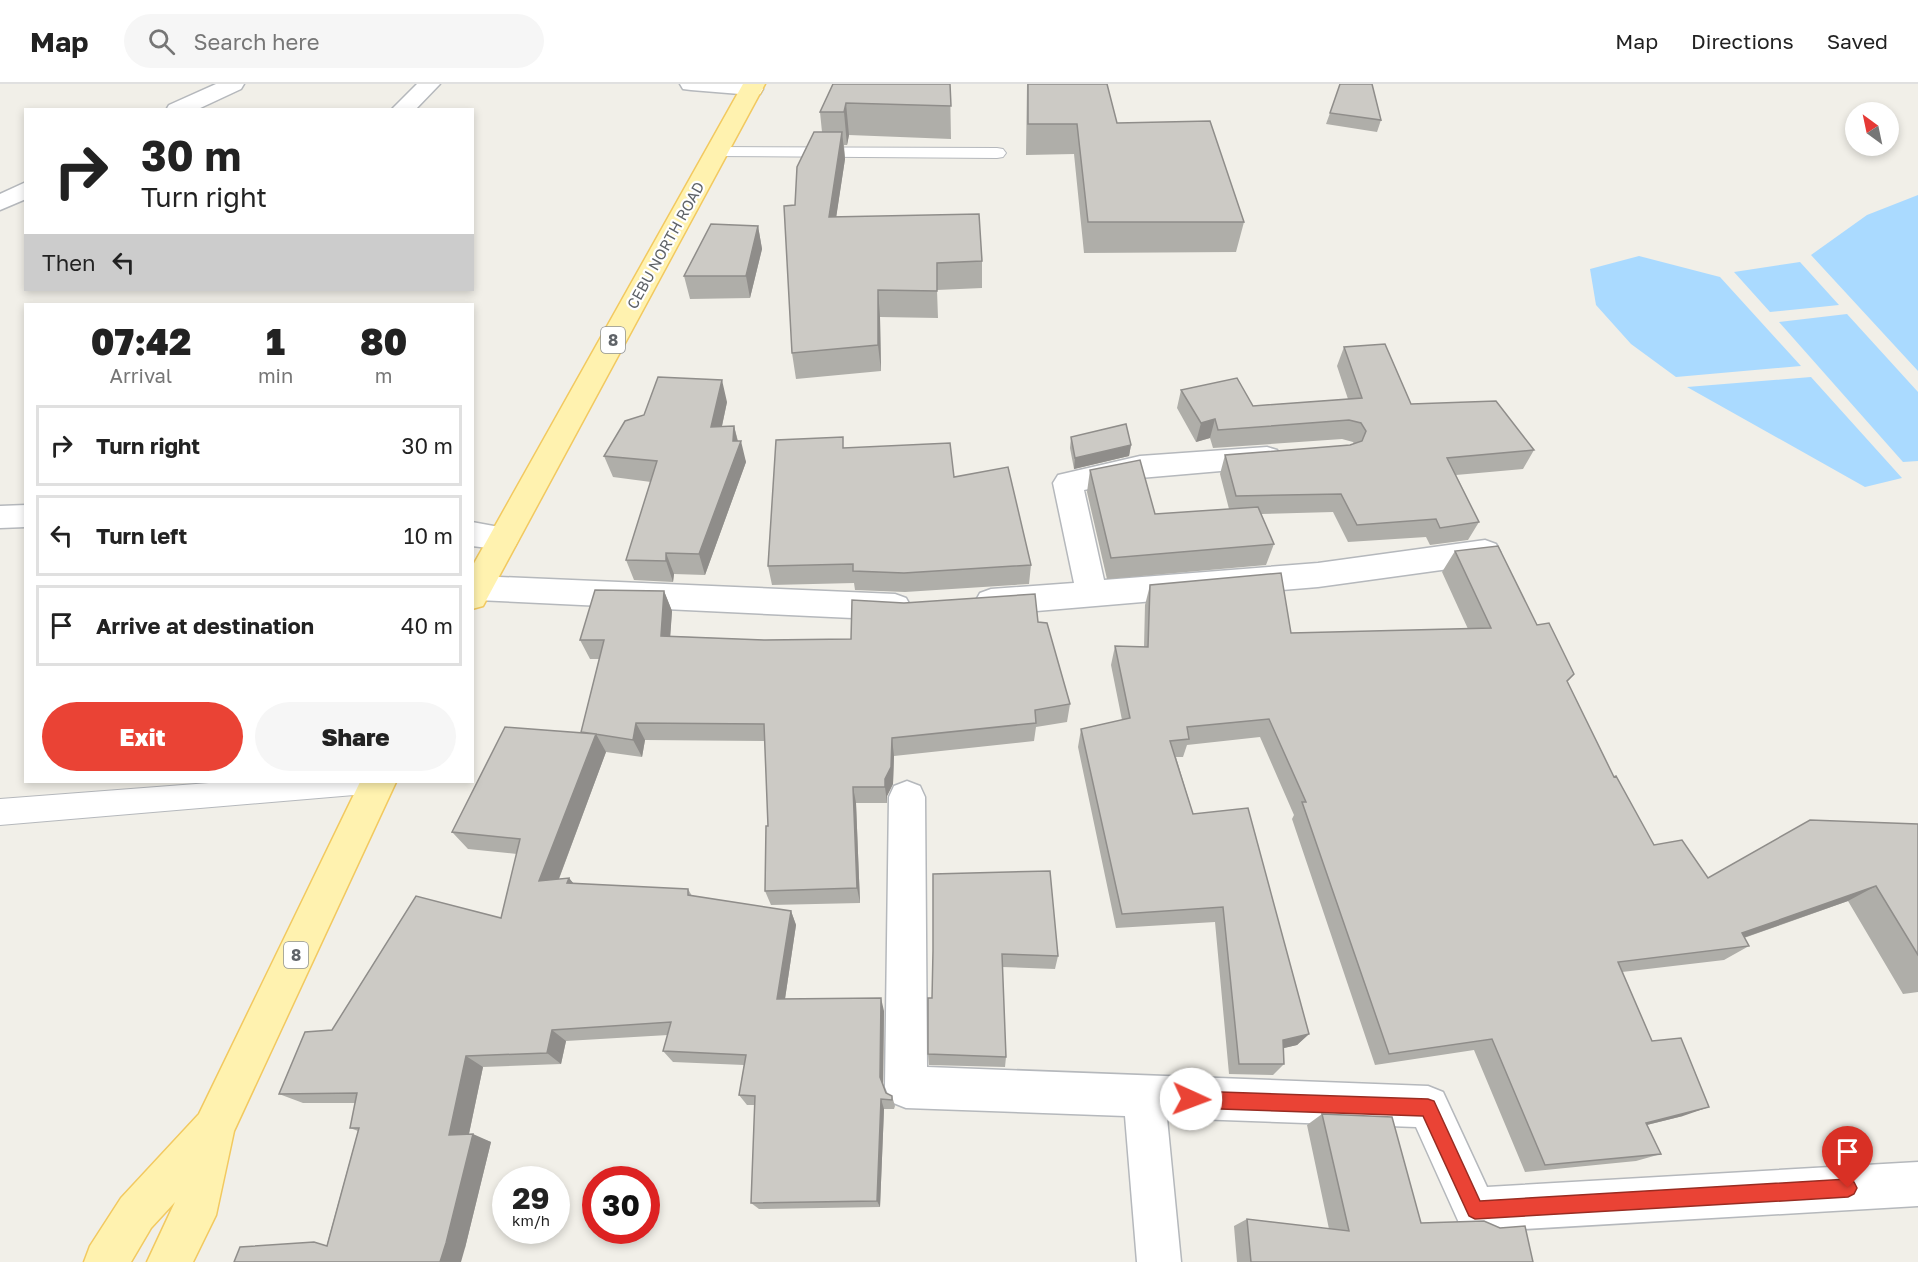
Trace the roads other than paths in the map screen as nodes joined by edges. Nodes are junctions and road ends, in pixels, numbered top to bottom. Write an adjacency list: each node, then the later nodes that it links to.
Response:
1 (233, 84): 5 (street)
2 (429, 84): 6 (street)
3 (691, 84): 4 (street)
4 (753, 86): 7 (main road, CEBU NORTH ROAD / 8)
5 (184, 97)
6 (404, 108)
7 (717, 152): 8 (lane); 15 (main road, CEBU NORTH ROAD / 8)
8 (997, 153)
9 (24, 190): 10 (street)
10 (0, 203)
11 (1295, 455): 18 (street)
12 (24, 516): 13 (street)
13 (0, 517)
14 (474, 534): 15 (street)
15 (504, 538): 17 (main road, CEBU NORTH ROAD / 8)
16 (1485, 552): 18 (street)
17 (475, 592): 20 (street)
18 (1092, 595): 19 (street)
19 (963, 603)
20 (928, 606)
21 (354, 783): 24 (lane)
22 (378, 783): 26 (main road, 8)
23 (907, 796): 25 (street)
24 (0, 812)
25 (1144, 1098): 27 (street); 30 (street)
26 (214, 1128): 28 (main road, 8); 29 (main road, 8)
27 (1918, 1184)
28 (106, 1262)
29 (169, 1262)
30 (1159, 1262)

